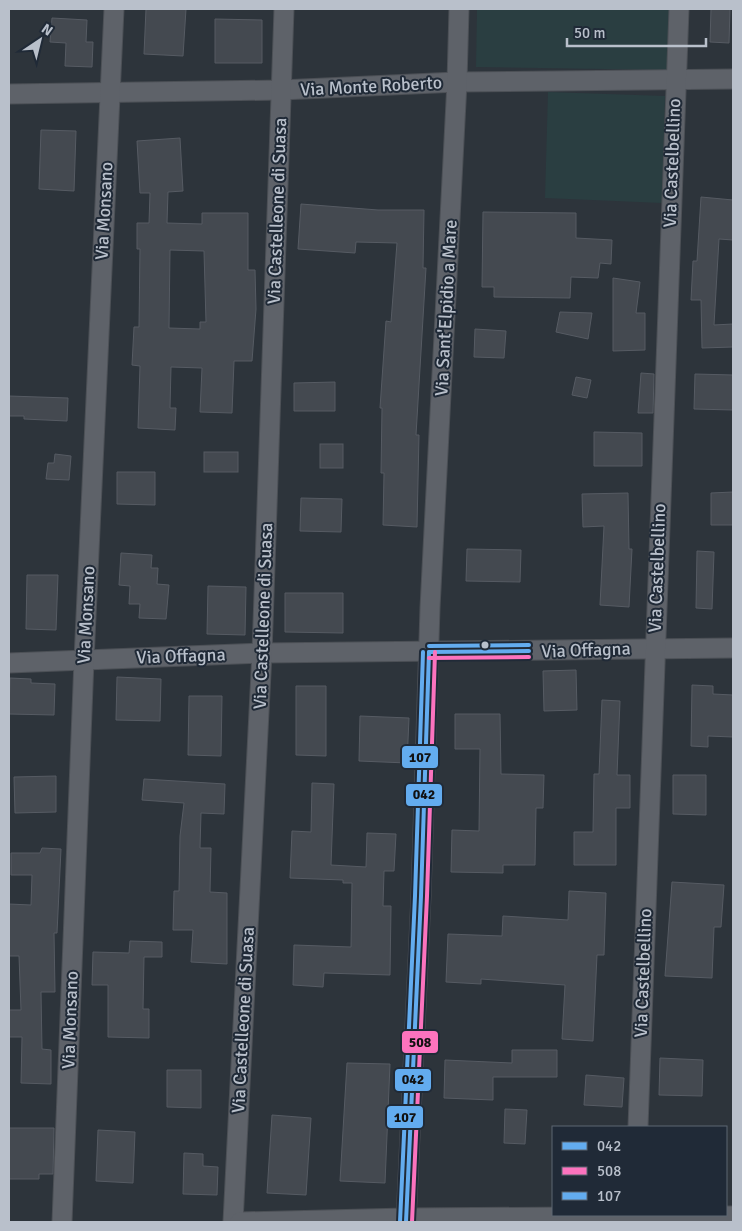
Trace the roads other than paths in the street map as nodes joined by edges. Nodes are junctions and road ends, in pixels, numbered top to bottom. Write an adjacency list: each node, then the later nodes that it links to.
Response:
1 (114, 9): 9 (street, Via Monsano)
2 (284, 9): 8 (street, Via Castelleone di Suasa)
3 (459, 9): 7 (street, Via Sant'Elpidio a Mare)
4 (679, 9): 6 (street, Via Castelbellino)
5 (733, 79): 6 (street, Via Monte Roberto)
6 (676, 80): 7 (street, Via Monte Roberto); 11 (street, Via Castelbellino)
7 (458, 82): 8 (street, Via Monte Roberto); 13 (street, Via Sant'Elpidio a Mare)
8 (281, 90): 9 (street, Via Monte Roberto); 14 (street, Via Castelleone di Suasa)
9 (110, 93): 10 (street, Via Monte Roberto); 15 (street, Via Monsano)
10 (9, 94)
11 (654, 648): 12 (street, Via Offagna); 13 (street, Via Offagna); 17 (street, Via Castelbellino)
12 (733, 648)
13 (429, 652): 14 (street, Via Offagna); 20 (street, Via Sant'Elpidio a Mare)
14 (262, 653): 15 (street, Via Offagna); 22 (street, Via Castelleone di Suasa)
15 (84, 660): 16 (street, Via Offagna); 21 (street, Via Monsano)
16 (9, 663)
17 (638, 1126)
18 (635, 1216): 19 (street); 20 (street)
19 (733, 1216)
20 (406, 1220): 23 (street)
21 (62, 1222)
22 (233, 1222)
23 (240, 1222)

